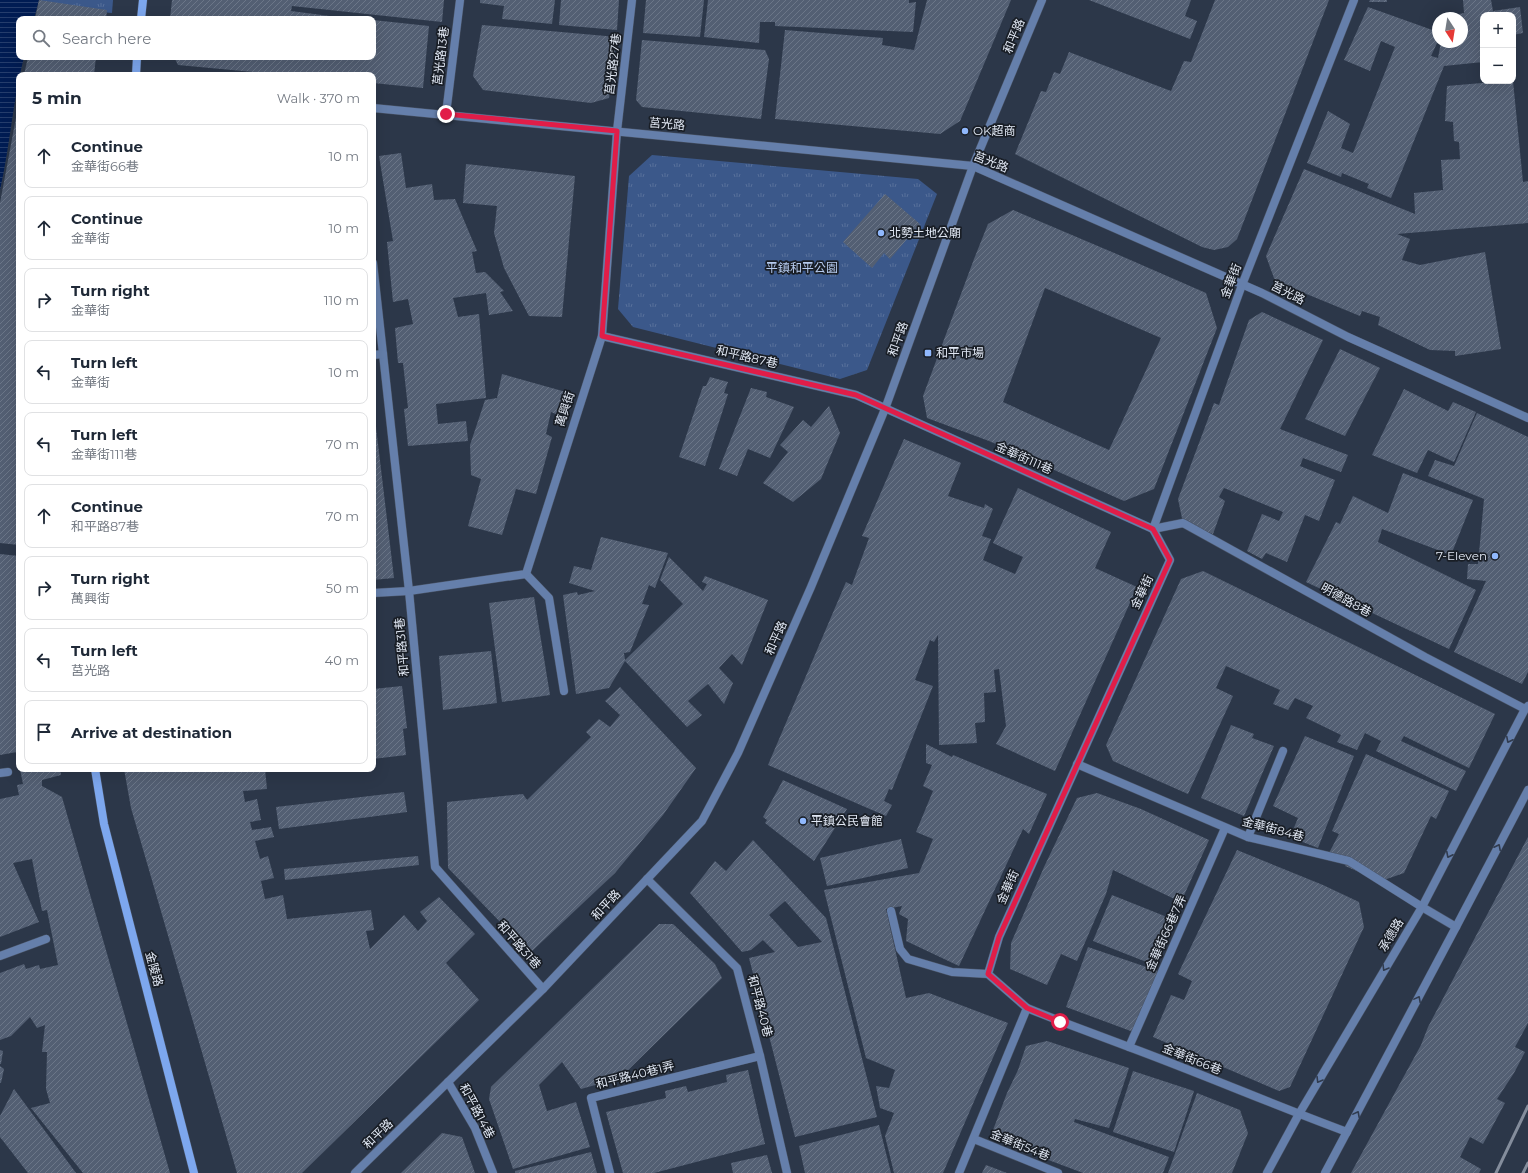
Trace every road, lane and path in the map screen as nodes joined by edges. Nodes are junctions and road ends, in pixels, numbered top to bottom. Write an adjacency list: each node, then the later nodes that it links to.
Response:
1 (143, 0): 6 (main road)
2 (460, 0): 10 (street, 莒光路13巷)
3 (632, 0): 11 (street, 莒光路27巷)
4 (1042, 0): 12 (street, 和平路)
5 (1354, 0): 13 (street, 金華街)
6 (141, 16)
7 (137, 60): 8 (main road)
8 (136, 72)
9 (376, 108): 10 (street, 莒光路)
10 (446, 114): 11 (street, 莒光路)
11 (617, 131): 12 (street, 莒光路); 15 (street, 萬興街)
12 (973, 166): 13 (street, 莒光路); 18 (street, 和平路)
13 (1242, 285): 19 (street, 莒光路); 20 (street, 金華街)
14 (376, 290): 16 (street, 和平路31巷)
15 (602, 336): 18 (street, 和平路87巷); 21 (street, 萬興街)
16 (383, 354): 17 (street); 22 (street, 和平路31巷)
17 (376, 355)
18 (885, 409): 20 (street, 金華街111巷); 32 (street, 和平路)
19 (1528, 418)
20 (1153, 529): 25 (street, 明德路8巷); 27 (street, 金華街)
21 (526, 574): 22 (street); 24 (street)
22 (409, 591): 23 (street); 39 (street, 和平路31巷)
23 (376, 593)
24 (564, 691)
25 (1526, 708): 33 (street, 承德路, one-way to 33)
26 (1283, 751): 31 (street)
27 (1077, 764): 30 (street, 金華街84巷); 38 (street, 金華街)
28 (95, 772): 47 (main road, 金陵路)
29 (1528, 790): 35 (street, one-way to 29)
30 (1225, 828): 31 (street, 金華街84巷); 41 (street, 金華街66巷7弄)
31 (1248, 837): 33 (street, 金華街84巷)
32 (647, 879): 39 (street, 和平路); 42 (street, 和平路40巷)
33 (1422, 907): 35 (street, 金華街84巷); 44 (street, 承德路, one-way to 44)
34 (891, 911): 38 (street)
35 (1456, 927): 45 (street, one-way to 35)
36 (46, 940): 37 (street)
37 (0, 956)
38 (988, 974): 40 (street)
39 (543, 989): 43 (street, 和平路)
40 (1027, 1008): 41 (street, 金華街66巷); 46 (street)
41 (1129, 1047): 44 (street, 金華街66巷)
42 (760, 1056): 50 (street, 和平路40巷1弄); 51 (street, 和平路40巷)
43 (448, 1082): 48 (street, 和平路); 49 (street, 和平路14巷)
44 (1299, 1114): 45 (street, 金華街66巷); 54 (street, 承德路)
45 (1347, 1132): 55 (street)
46 (974, 1140): 52 (street); 53 (street, 金華街54巷)
47 (194, 1173)
48 (355, 1173)
49 (493, 1173)
50 (610, 1173)
51 (787, 1173)
52 (959, 1173)
53 (1058, 1173)
54 (1267, 1173)
55 (1325, 1173)

